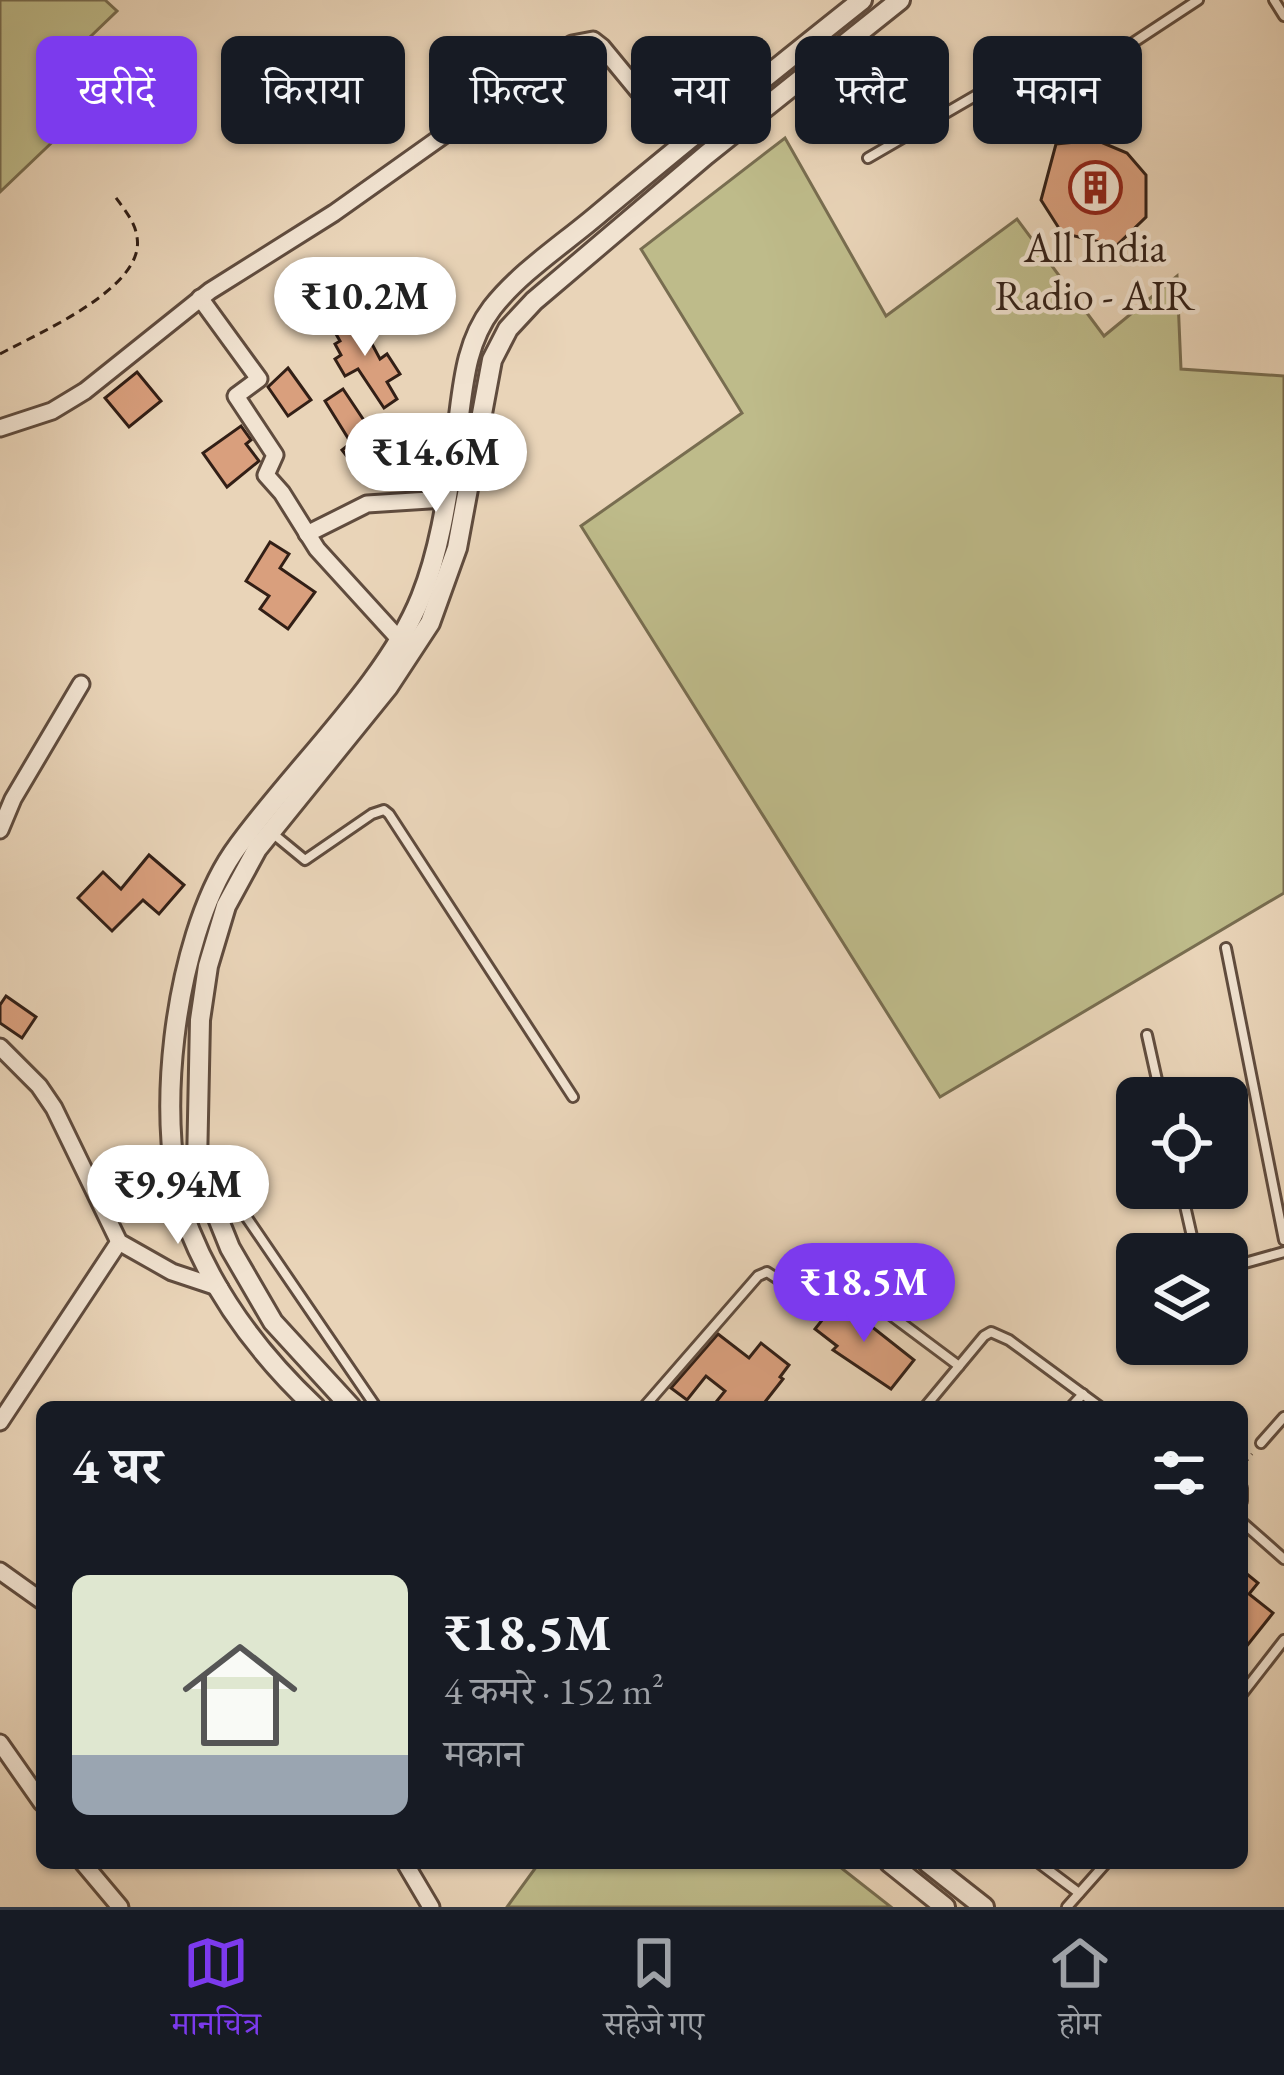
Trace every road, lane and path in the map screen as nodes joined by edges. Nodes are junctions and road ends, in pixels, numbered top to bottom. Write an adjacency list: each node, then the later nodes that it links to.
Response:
1 (862, 0): 6 (street)
2 (900, 0): 10 (street)
3 (1198, 0): 11 (lane)
4 (1274, 0): 5 (lane)
5 (1284, 16)
6 (771, 73)
7 (631, 79): 13 (street)
8 (682, 144): 16 (street)
9 (690, 144): 10 (street)
10 (706, 155): 21 (street)
11 (868, 158)
12 (115, 195): 14 (path)
13 (200, 298): 15 (street); 17 (street)
14 (0, 354)
15 (0, 428)
16 (446, 499): 17 (street); 18 (street)
17 (308, 534): 18 (street)
18 (399, 639): 33 (street)
19 (81, 684): 20 (street)
20 (0, 830)
21 (270, 831): 26 (lane); 27 (street)
22 (1226, 948): 28 (lane)
23 (1147, 1035): 25 (lane)
24 (0, 1047): 29 (street)
25 (1156, 1077)
26 (573, 1097)
27 (197, 1166): 32 (street); 38 (lane)
28 (1284, 1240)
29 (119, 1242): 33 (street); 44 (street)
30 (1284, 1252): 31 (lane)
31 (1248, 1262)
32 (251, 1286): 33 (street); 37 (street)
33 (223, 1293): 36 (street)
34 (959, 1366): 35 (lane); 39 (lane); 40 (lane)
35 (1083, 1394): 41 (lane); 42 (lane)
36 (309, 1401)
37 (345, 1401)
38 (372, 1401)
39 (649, 1401)
40 (930, 1401)
41 (1077, 1401)
42 (1092, 1401)
43 (1284, 1418): 45 (lane)
44 (0, 1422)
45 (1261, 1443): 46 (path)
46 (1248, 1459)
47 (1248, 1527): 48 (lane)
48 (1284, 1558)
49 (0, 1571): 50 (street)
50 (36, 1597)
51 (1284, 1640): 52 (lane)
52 (1248, 1686)
53 (0, 1743): 54 (street)
54 (36, 1794)
55 (88, 1869): 62 (street)
56 (409, 1869): 63 (street)
57 (898, 1869): 64 (street)
58 (936, 1869): 65 (street)
59 (1047, 1869): 61 (lane)
60 (1101, 1869): 61 (lane)
61 (1079, 1893): 66 (lane)
62 (120, 1907)
63 (431, 1907)
64 (945, 1907)
65 (984, 1907)
66 (1067, 1907)

